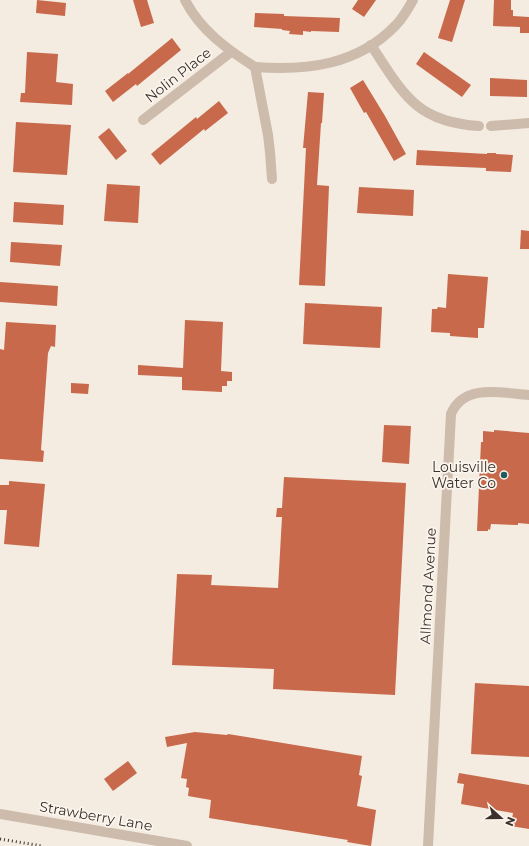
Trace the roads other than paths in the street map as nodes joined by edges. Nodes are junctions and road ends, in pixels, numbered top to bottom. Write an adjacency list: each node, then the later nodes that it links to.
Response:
1 (185, 0): 4 (street)
2 (413, 0): 3 (street)
3 (371, 45): 5 (street); 8 (street)
4 (231, 52): 5 (street); 6 (street, Nolin Place)
5 (255, 67): 10 (street)
6 (143, 120)
7 (529, 123): 9 (street)
8 (479, 126)
9 (491, 126)
10 (272, 179)
11 (529, 395): 14 (street, Allmond Avenue)
12 (0, 814): 13 (street, Strawberry Lane)
13 (187, 846)
14 (428, 846)

